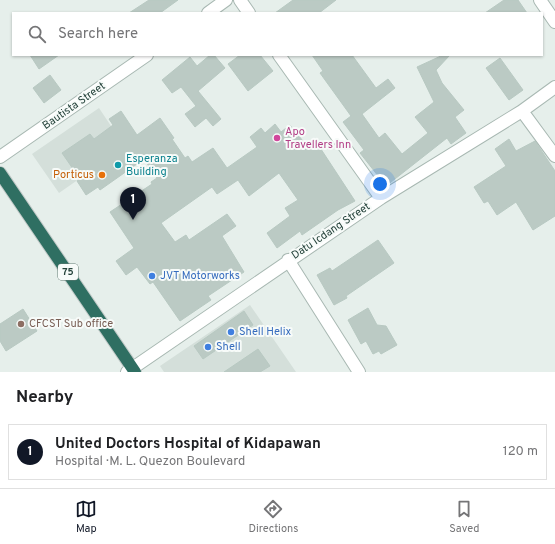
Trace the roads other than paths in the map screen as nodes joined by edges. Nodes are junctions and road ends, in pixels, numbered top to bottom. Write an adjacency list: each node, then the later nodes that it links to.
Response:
1 (226, 0): 4 (street)
2 (240, 0): 5 (street)
3 (540, 0): 6 (street)
4 (209, 12)
5 (248, 12)
6 (555, 22)
7 (146, 56): 12 (street, Bautista Street)
8 (280, 56): 14 (street)
9 (555, 87): 10 (street, Datu Icdang Street)
10 (522, 111): 11 (street); 14 (street, Datu Icdang Street)
11 (555, 156)
12 (0, 157)
13 (0, 173): 16 (highway, 75)
14 (381, 198): 15 (street, Datu Icdang Street)
15 (288, 260): 16 (street, Datu Icdang Street); 17 (street)
16 (131, 371)
17 (358, 372)

